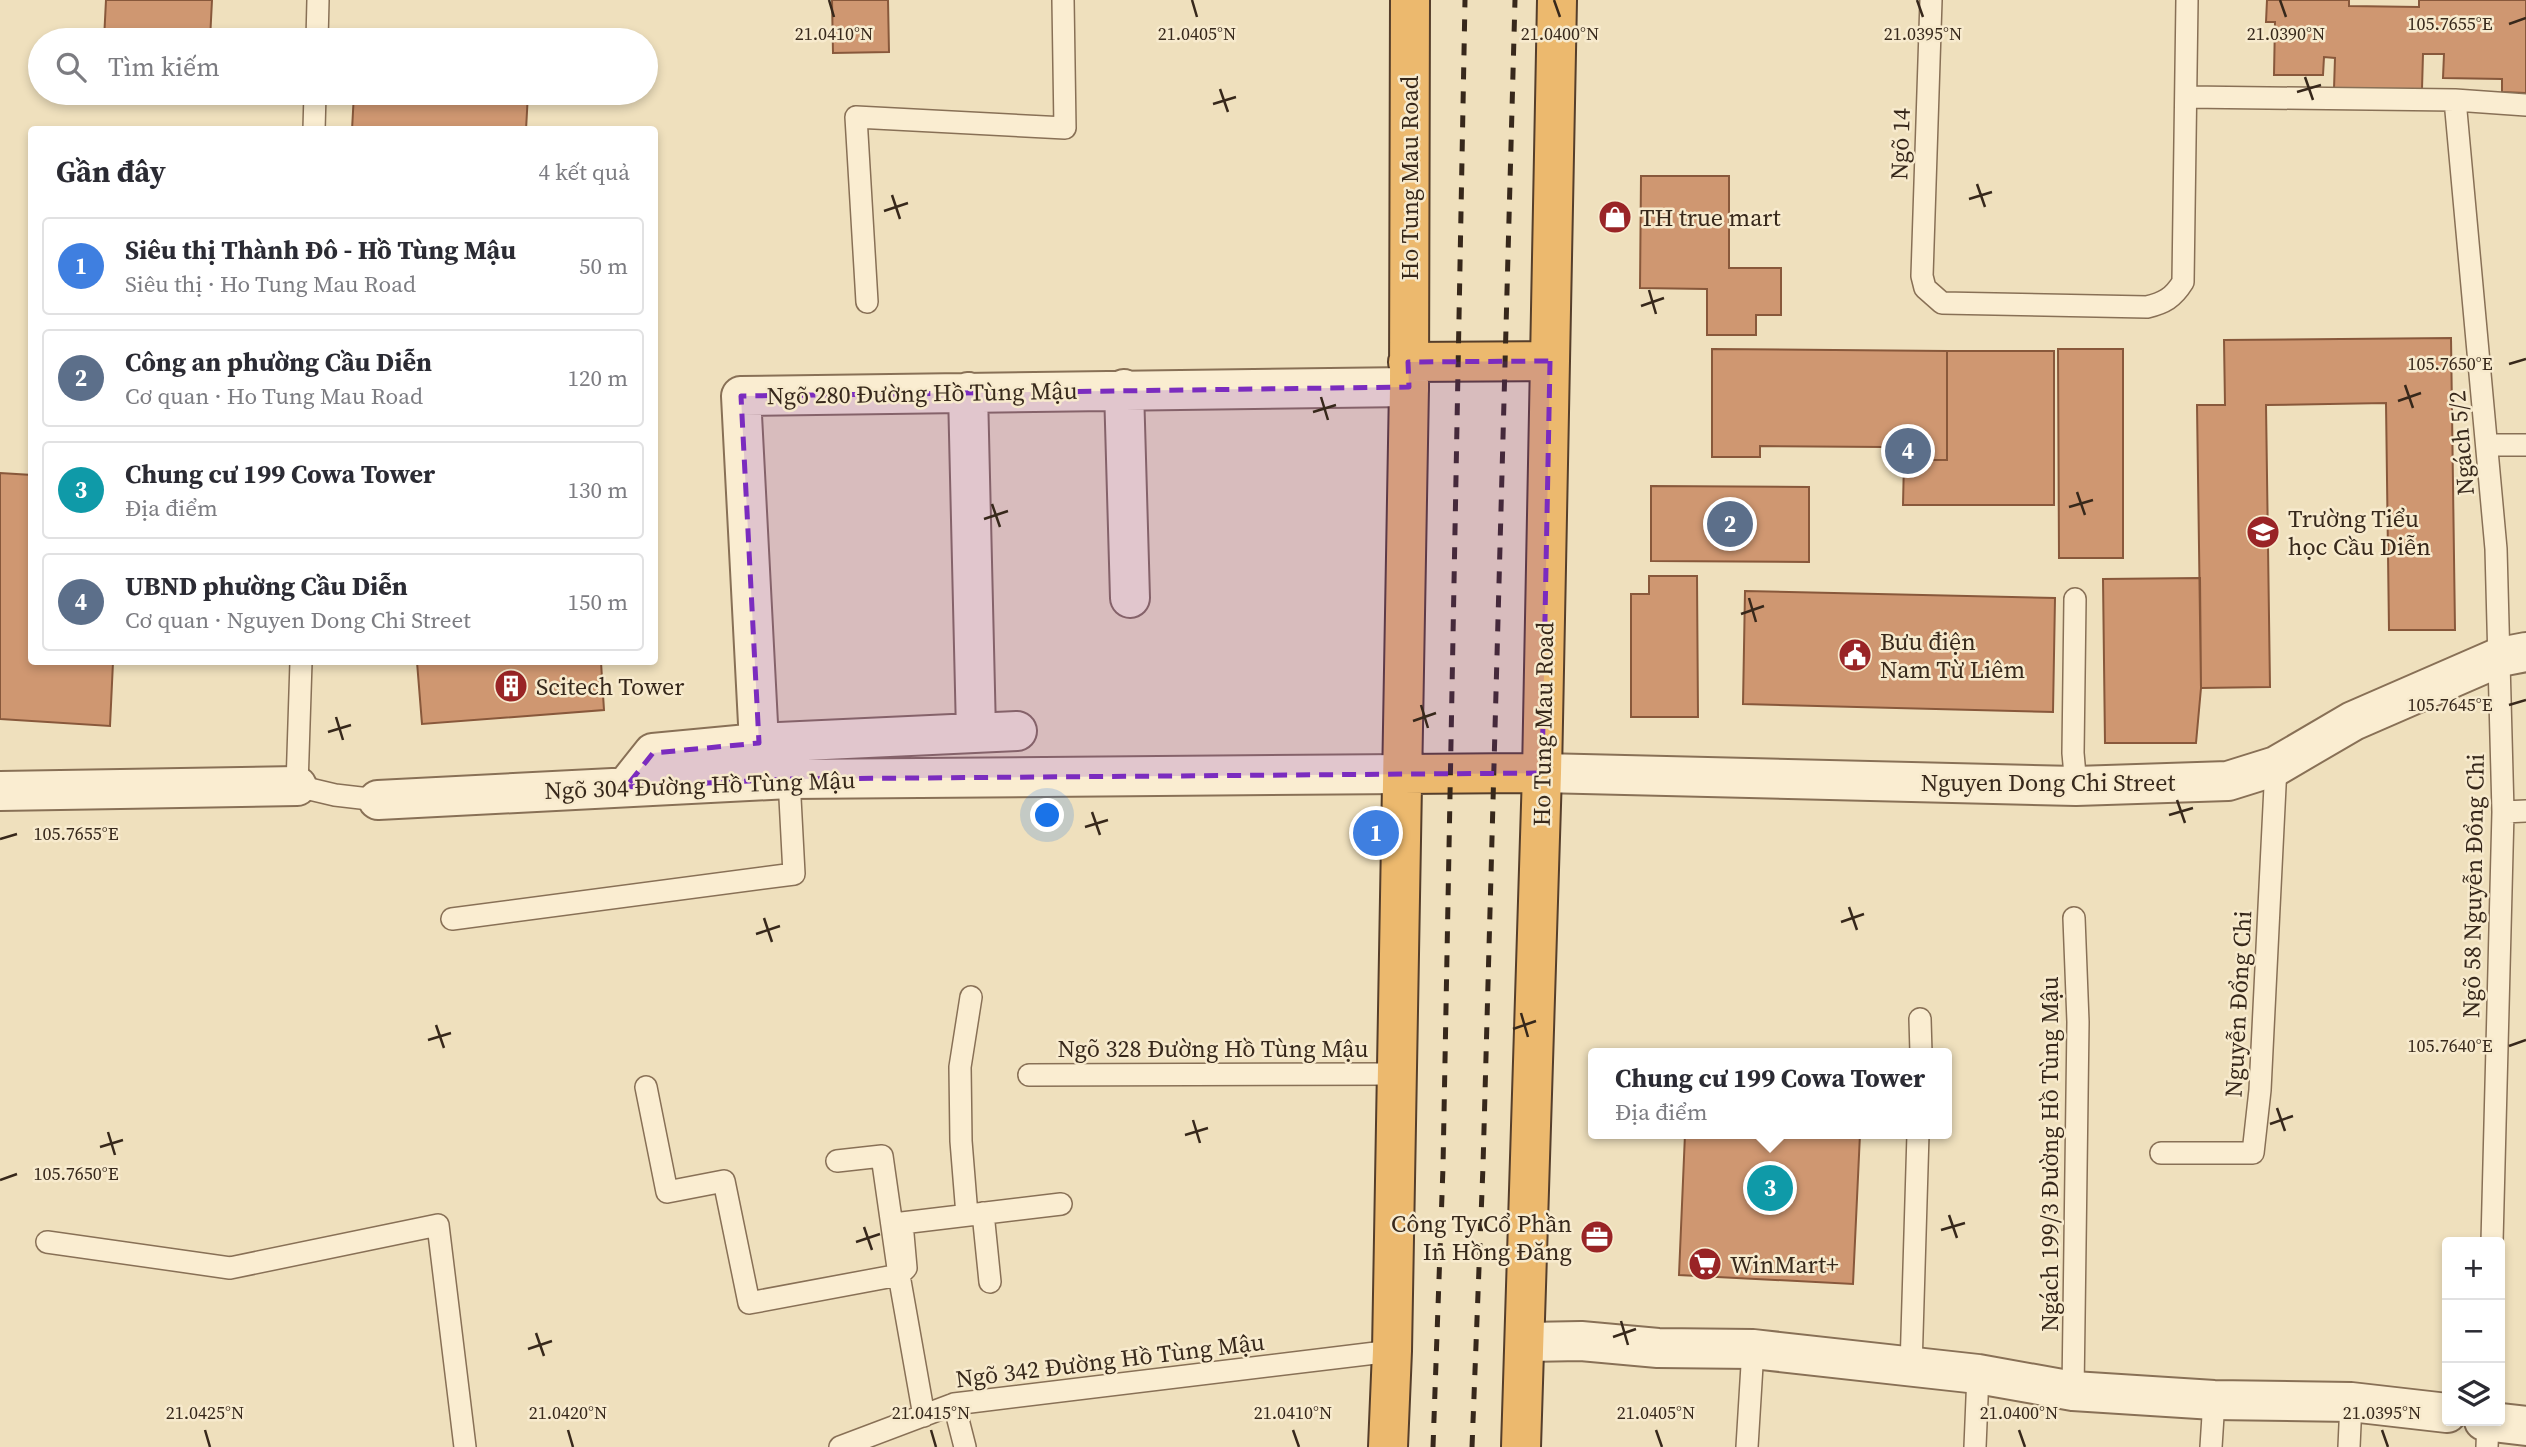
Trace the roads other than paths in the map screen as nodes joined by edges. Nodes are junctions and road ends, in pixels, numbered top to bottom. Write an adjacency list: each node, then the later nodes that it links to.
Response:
1 (318, 0): 7 (lane)
2 (1063, 0): 13 (lane)
3 (1409, 0): 15 (highway, Ho Tung Mau Road)
4 (1557, 0): 14 (highway, Ho Tung Mau Road)
5 (1931, 0): 8 (lane, Ngõ 14)
6 (2187, 0): 8 (lane)
7 (317, 28)
8 (2187, 97): 9 (lane)
9 (2455, 100): 11 (lane); 18 (lane, Ngách 5/2)
10 (315, 105): 12 (lane)
11 (2526, 105)
12 (314, 126)
13 (867, 302)
14 (1550, 361): 15 (highway); 28 (highway, Ho Tung Mau Road)
15 (1408, 374): 16 (street, Ngõ 280 Đường Hồ Tùng Mậu); 29 (highway, Ho Tung Mau Road)
16 (1124, 389): 17 (street, Ngõ 280 Đường Hồ Tùng Mậu); 20 (street)
17 (968, 392): 25 (street); 26 (street, Ngõ 280 Đường Hồ Tùng Mậu)
18 (2488, 445): 19 (lane); 22 (lane, Ngách 5/2)
19 (2526, 445)
20 (1130, 598)
21 (2075, 599): 33 (lane)
22 (2513, 654): 27 (street, Nguyen Dong Chi Street); 38 (lane, Ngõ 58 Nguyễn Đổng Chi)
23 (301, 665): 32 (lane)
24 (1017, 731): 25 (street); 30 (lane)
25 (976, 732): 26 (street)
26 (759, 743): 34 (street)
27 (2276, 766): 33 (street, Nguyen Dong Chi Street); 48 (lane, Nguyễn Đổng Chi)
28 (1542, 773): 29 (highway); 33 (street, Nguyen Dong Chi Street); 56 (highway, Ho Tung Mau Road)
29 (1402, 774): 30 (street, Ngõ 304 Đường Hồ Tùng Mậu); 44 (highway, Ho Tung Mau Road)
30 (1019, 777): 31 (street, Ngõ 304 Đường Hồ Tùng Mậu)
31 (789, 779): 34 (street, Ngõ 304 Đường Hồ Tùng Mậu); 40 (lane)
32 (297, 786): 35 (street, Ngõ 304 Đường Hồ Tùng Mậu); 36 (lane, Ngõ 304 Đường Hồ Tùng Mậu)
33 (2076, 786)
34 (626, 787): 36 (street, Ngõ 304 Đường Hồ Tùng Mậu)
35 (0, 791)
36 (378, 800)
37 (2526, 811): 38 (lane)
38 (2503, 812): 52 (lane, Ngõ 58 Nguyễn Đổng Chi)
39 (2074, 918): 61 (lane, Ngách 199/3 Đường Hồ Tùng Mậu)
40 (452, 919)
41 (971, 997): 51 (lane)
42 (1920, 1019): 43 (lane)
43 (1921, 1048)
44 (1398, 1074): 45 (lane, Ngõ 328 Đường Hồ Tùng Mậu); 58 (highway, Ho Tung Mau Road)
45 (1029, 1075)
46 (646, 1087): 54 (lane)
47 (1918, 1139): 59 (lane)
48 (2161, 1153)
49 (836, 1161): 54 (lane)
50 (1061, 1203): 51 (lane)
51 (975, 1214): 54 (lane); 55 (lane)
52 (2491, 1237)
53 (47, 1242): 69 (lane)
54 (899, 1275): 66 (lane)
55 (990, 1282)
56 (1527, 1342): 57 (street); 73 (highway, Ho Tung Mau Road)
57 (1753, 1349): 59 (street); 74 (lane)
58 (1392, 1351): 64 (lane, Ngõ 342 Đường Hồ Tùng Mậu); 72 (highway, Ho Tung Mau Road)
59 (1910, 1368): 60 (street)
60 (1978, 1374): 61 (street); 75 (lane)
61 (2073, 1391): 62 (street)
62 (2214, 1401): 63 (street); 76 (lane)
63 (2351, 1402): 65 (street); 77 (lane)
64 (954, 1404): 66 (lane, Ngõ 342 Đường Hồ Tùng Mậu); 71 (lane)
65 (2442, 1412)
66 (924, 1416): 70 (lane, Ngõ 342 Đường Hồ Tùng Mậu)
67 (2526, 1426): 68 (street)
68 (2487, 1428)
69 (466, 1447)
70 (840, 1447)
71 (965, 1447)
72 (1388, 1447)
73 (1521, 1447)
74 (1747, 1447)
75 (1976, 1447)
76 (2211, 1447)
77 (2349, 1447)

